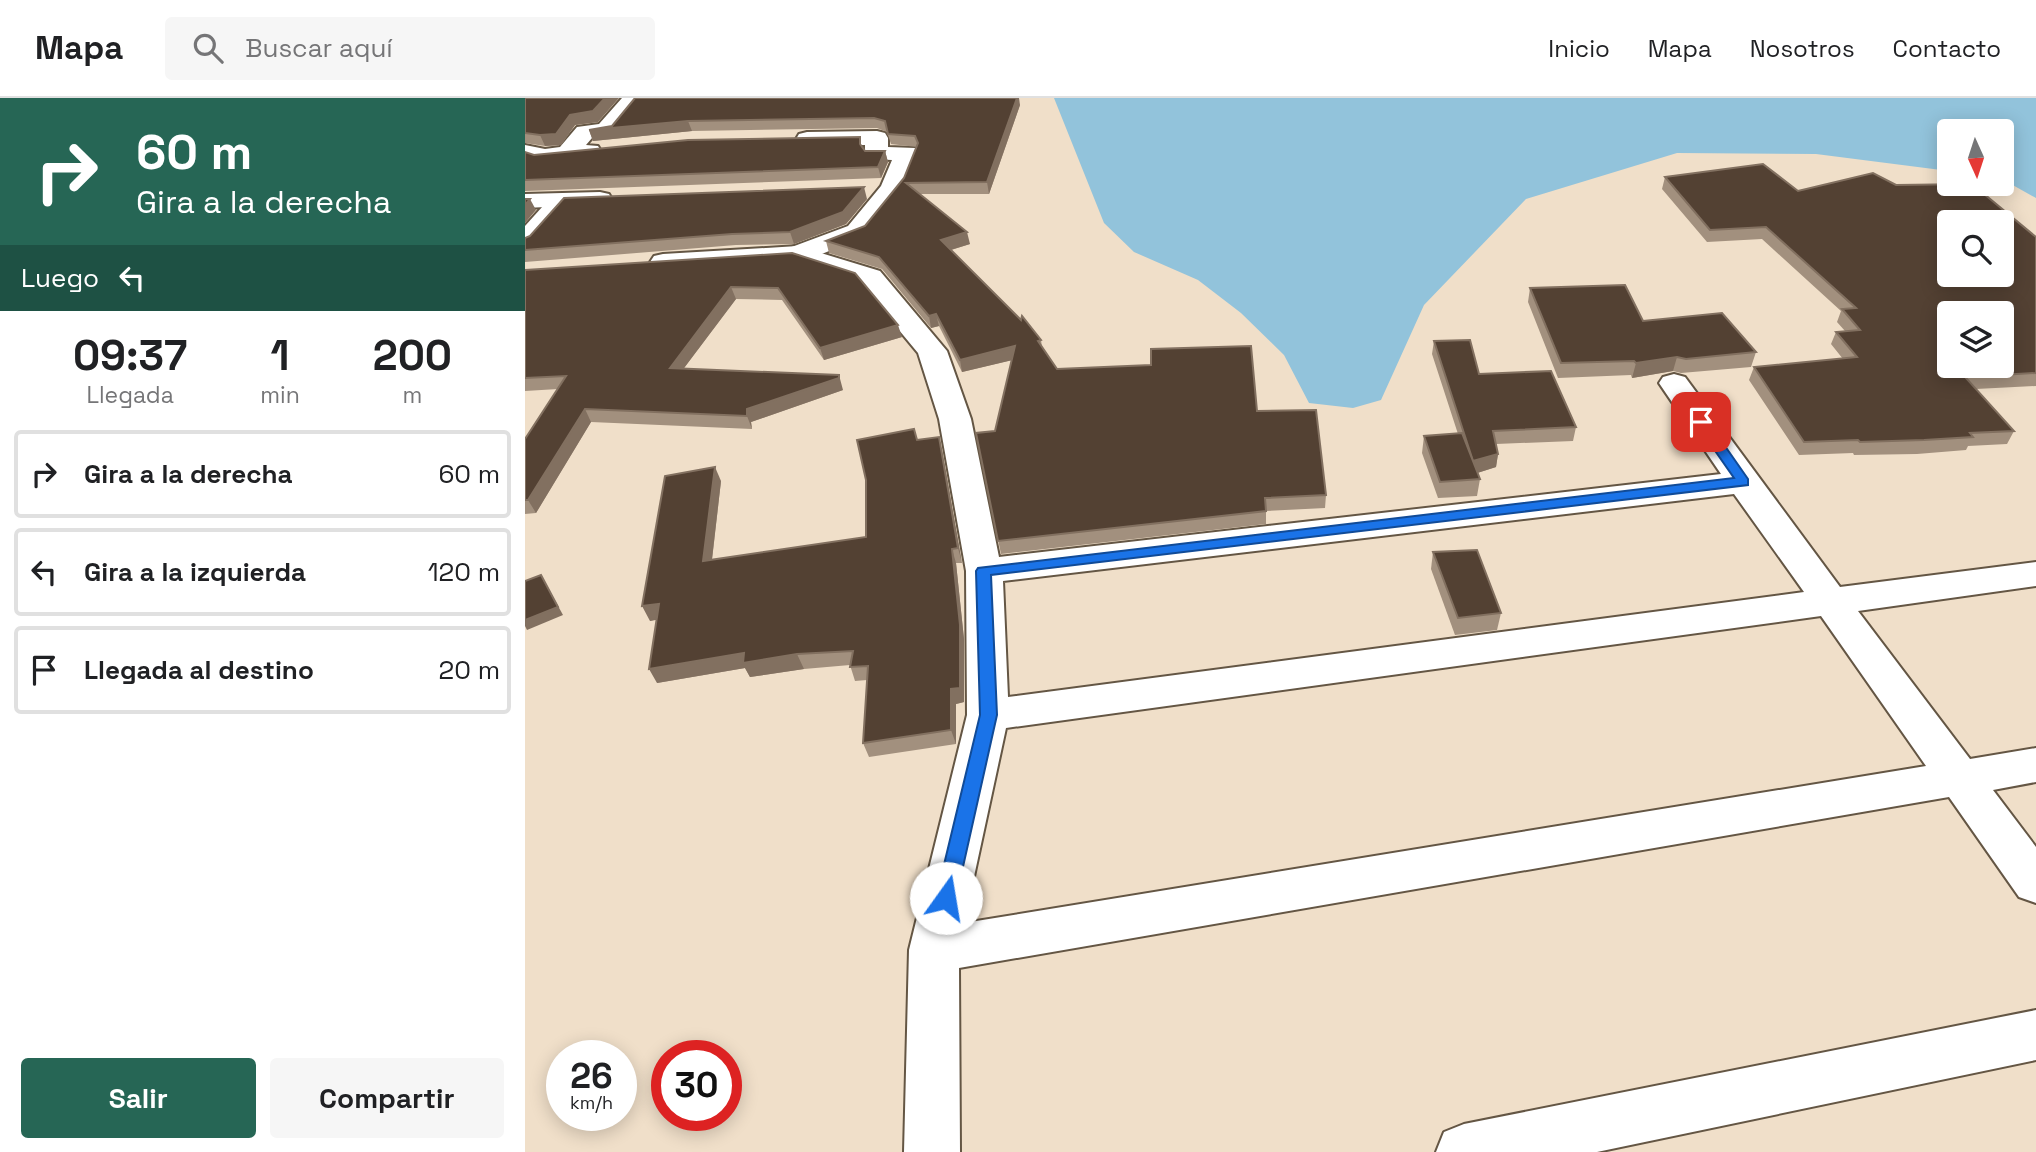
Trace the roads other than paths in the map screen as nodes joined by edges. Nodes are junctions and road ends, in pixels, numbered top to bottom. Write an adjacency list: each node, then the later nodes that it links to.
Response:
1 (633, 98): 4 (street)
2 (784, 139): 6 (street)
3 (622, 148): 4 (street)
4 (567, 153): 5 (street)
5 (530, 160)
6 (892, 187): 7 (street); 11 (street)
7 (865, 189)
8 (630, 198): 10 (street)
9 (525, 201): 10 (street)
10 (561, 201): 12 (street)
11 (798, 254): 13 (street); 16 (street)
12 (529, 262)
13 (631, 264)
14 (1674, 383): 15 (street)
15 (1743, 482): 16 (street); 18 (street)
16 (984, 571): 19 (street)
17 (2036, 574): 18 (street)
18 (1832, 601): 19 (street); 21 (street)
19 (988, 715): 23 (street)
20 (2036, 765): 21 (street)
21 (1959, 777): 22 (street); 23 (street)
22 (2036, 883)
23 (934, 950): 25 (street)
24 (2036, 1035): 26 (street)
25 (932, 1152)
26 (1464, 1152)

